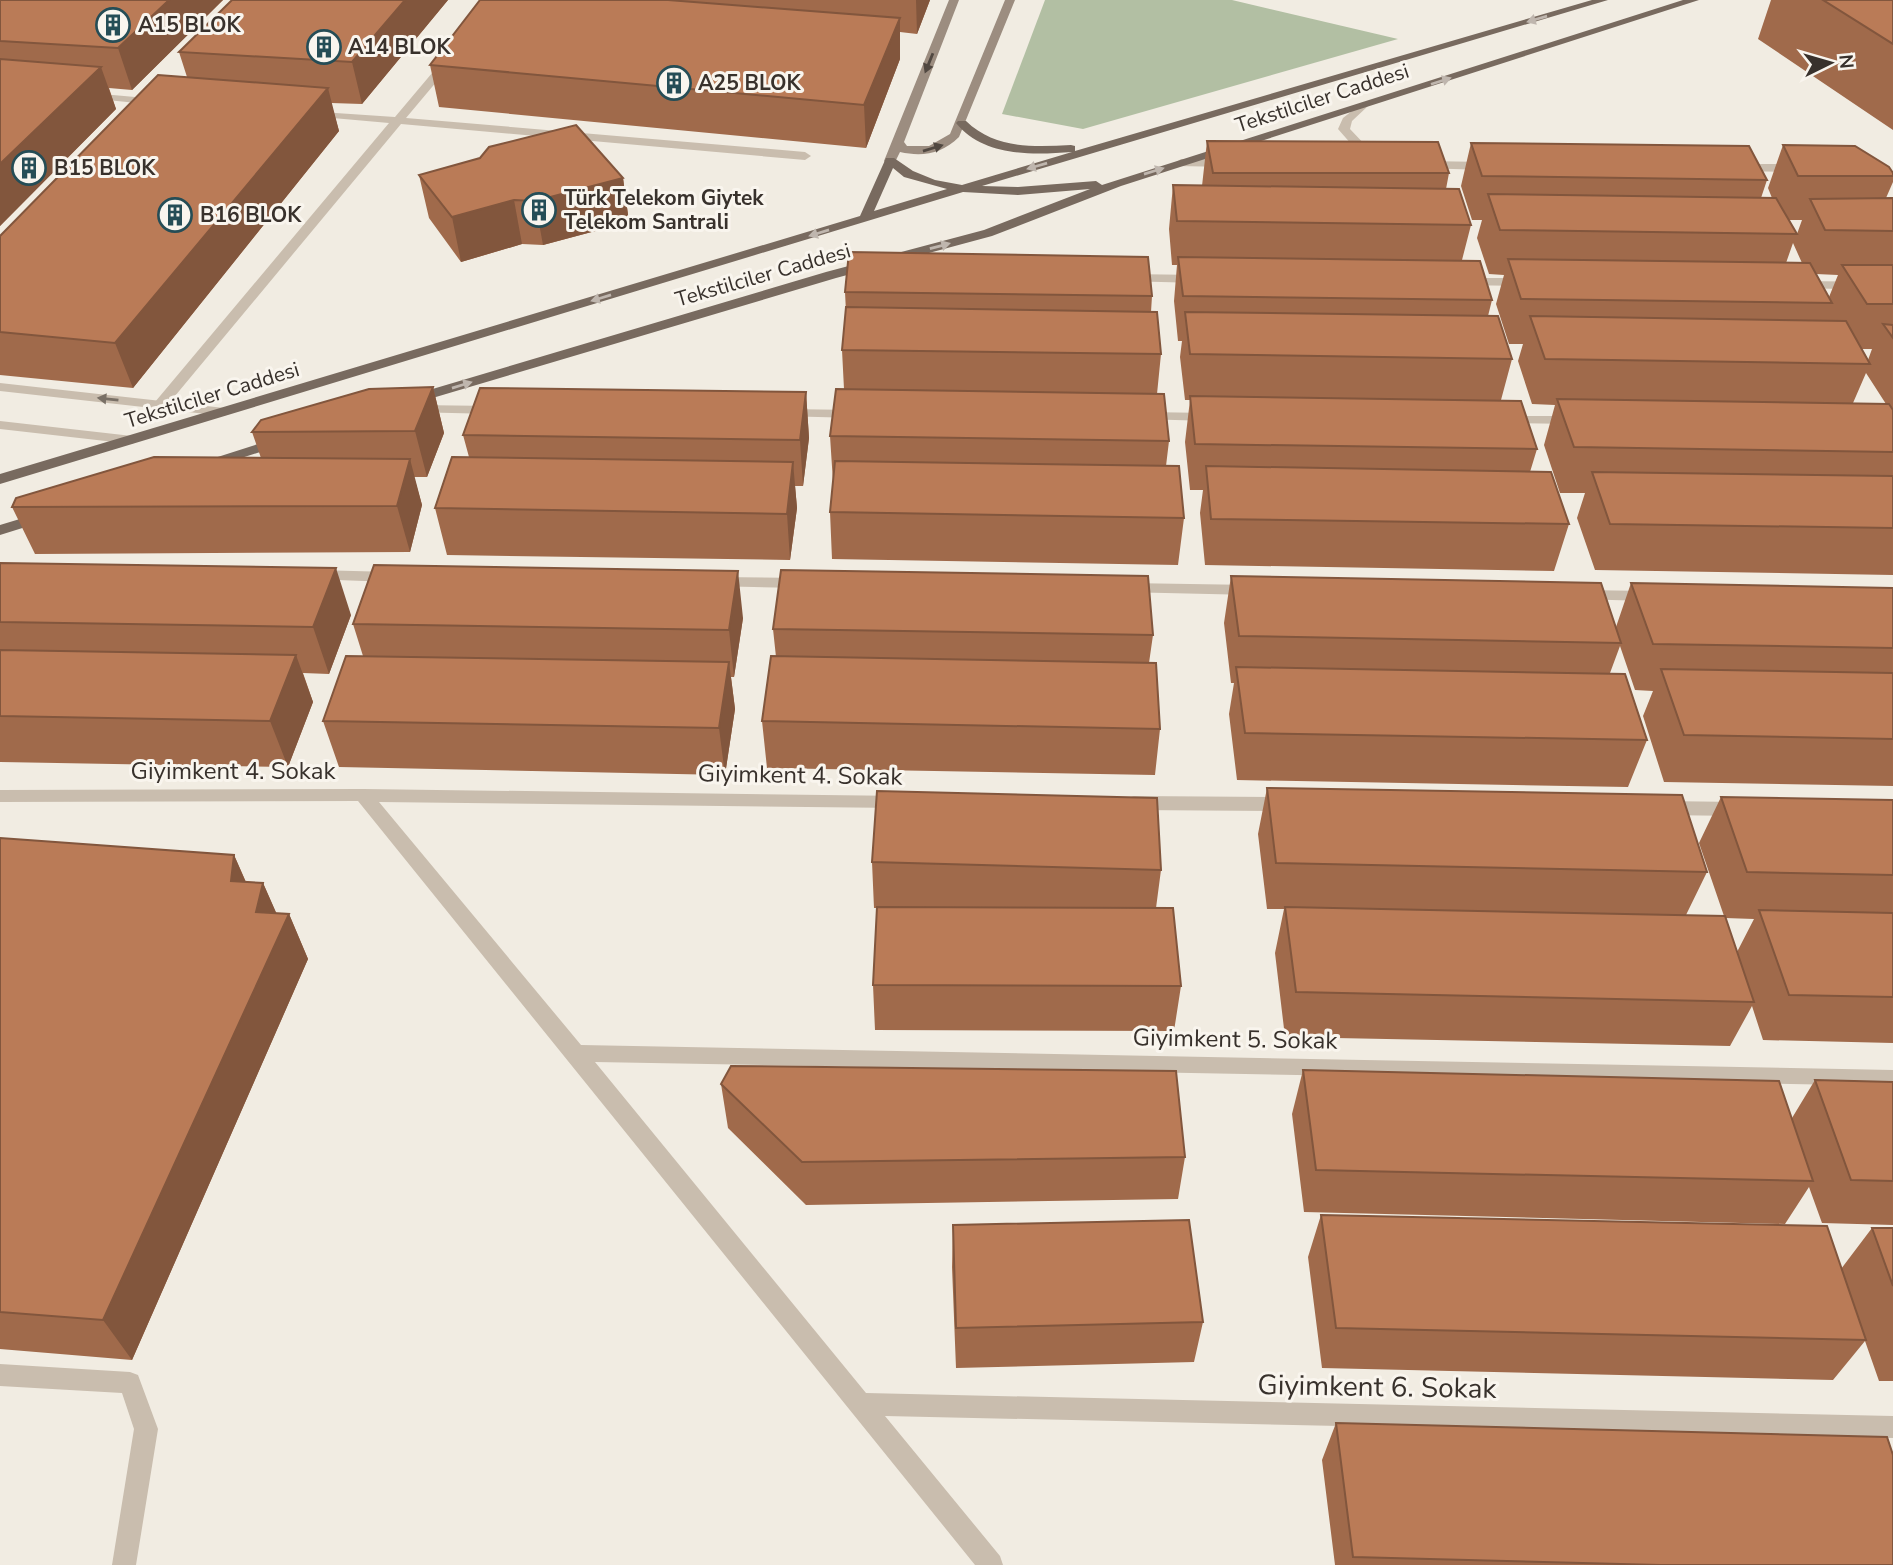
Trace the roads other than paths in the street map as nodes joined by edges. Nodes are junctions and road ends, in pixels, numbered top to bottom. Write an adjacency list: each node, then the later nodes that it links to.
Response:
1 (954, 0): 12 (main road, one-way to 12)
2 (1010, 0): 11 (main road)
3 (1603, 0): 13 (main road, Tekstilciler Caddesi, one-way to 13)
4 (1694, 0): 8 (main road, Tekstilciler Caddesi, one-way to 4)
5 (454, 54): 10 (street)
6 (81, 95): 7 (street)
7 (175, 103)
8 (1362, 106): 16 (street); 17 (main road, Tekstilciler Caddesi)
9 (295, 111): 10 (street)
10 (401, 119): 14 (street); 35 (street)
11 (962, 122): 12 (main road, one-way to 11); 13 (main road)
12 (898, 142): 15 (main road)
13 (1099, 148): 24 (main road, Tekstilciler Caddesi, one-way to 24)
14 (805, 156)
15 (890, 161): 24 (main road); 25 (main road)
16 (1379, 162)
17 (1181, 163): 18 (street); 23 (main road, Tekstilciler Caddesi, one-way to 17)
18 (1248, 164)
19 (1413, 164): 20 (street)
20 (1503, 166)
21 (1723, 168): 22 (street)
22 (1819, 169)
23 (1117, 183): 24 (main road); 26 (main road, Tekstilciler Caddesi, one-way to 23)
24 (966, 188): 25 (main road, Tekstilciler Caddesi)
25 (864, 220): 38 (main road, Tekstilciler Caddesi, one-way to 38)
26 (831, 275): 27 (street); 36 (main road, Tekstilciler Caddesi, one-way to 26)
27 (887, 275)
28 (1110, 278): 29 (street)
29 (1208, 279)
30 (1446, 281): 31 (street)
31 (1544, 282)
32 (1781, 285): 33 (street)
33 (1893, 286)
34 (0, 387): 35 (street, one-way to 34)
35 (160, 405): 38 (street)
36 (394, 407): 37 (street)
37 (506, 410)
38 (224, 412): 47 (main road, Tekstilciler Caddesi)
39 (769, 413): 40 (street)
40 (866, 414)
41 (1130, 416): 42 (street)
42 (1227, 417)
43 (1491, 420): 44 (street)
44 (1588, 421)
45 (0, 425): 47 (street)
46 (289, 438): 48 (main road)
47 (132, 440): 49 (main road, Tekstilciler Caddesi)
48 (197, 468)
49 (0, 479)
50 (52, 514): 51 (main road)
51 (0, 530)
52 (292, 575): 53 (street)
53 (404, 577)
54 (696, 581): 55 (street)
55 (821, 583)
56 (1114, 588): 57 (street)
57 (1267, 590)
58 (1559, 595): 59 (street)
59 (1670, 596)
60 (363, 795): 61 (street, Giyimkent 4. Sokak); 62 (street, Giyimkent 4. Sokak); 67 (street)
61 (0, 796)
62 (919, 801)
63 (1114, 803): 64 (street)
64 (1309, 805)
65 (1643, 808): 66 (street)
66 (1754, 809)
67 (576, 1052): 68 (street, Giyimkent 5. Sokak); 70 (street)
68 (1893, 1078)
69 (0, 1375): 72 (street)
70 (860, 1404): 71 (street, Giyimkent 6. Sokak); 73 (street)
71 (1893, 1427)
72 (124, 1565)
73 (991, 1565)

